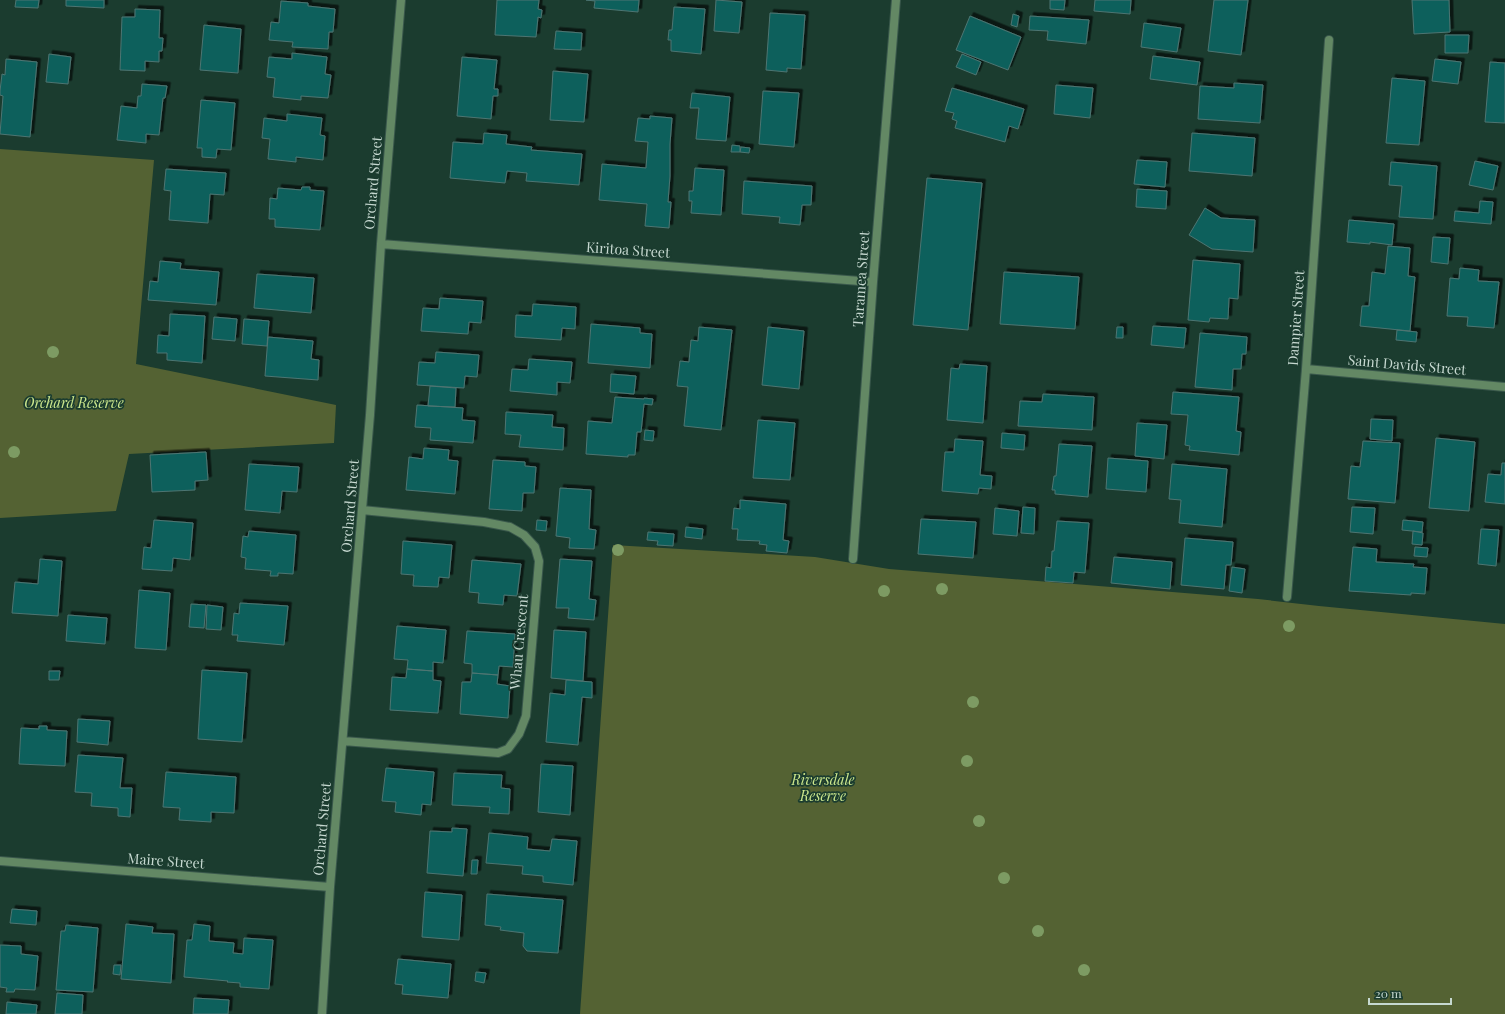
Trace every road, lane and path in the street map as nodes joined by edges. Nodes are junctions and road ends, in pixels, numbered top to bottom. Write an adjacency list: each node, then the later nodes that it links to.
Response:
1 (401, 0): 4 (street, Orchard Street)
2 (896, 0): 5 (street, Taramea Street)
3 (1329, 40): 6 (street, Dampier Street)
4 (381, 244): 5 (street, Kiritoa Street); 8 (street, Orchard Street)
5 (873, 282): 9 (street, Taramea Street)
6 (1306, 369): 7 (street, Saint Davids Street); 10 (street, Dampier Street)
7 (1505, 387)
8 (362, 510): 11 (street, Orchard Street); 11 (street, Whau Crescent)
9 (853, 560)
10 (1287, 597)
11 (343, 741): 13 (street, Orchard Street)
12 (0, 861): 13 (street, Maire Street)
13 (330, 887): 14 (street, Orchard Street)
14 (322, 1014)

